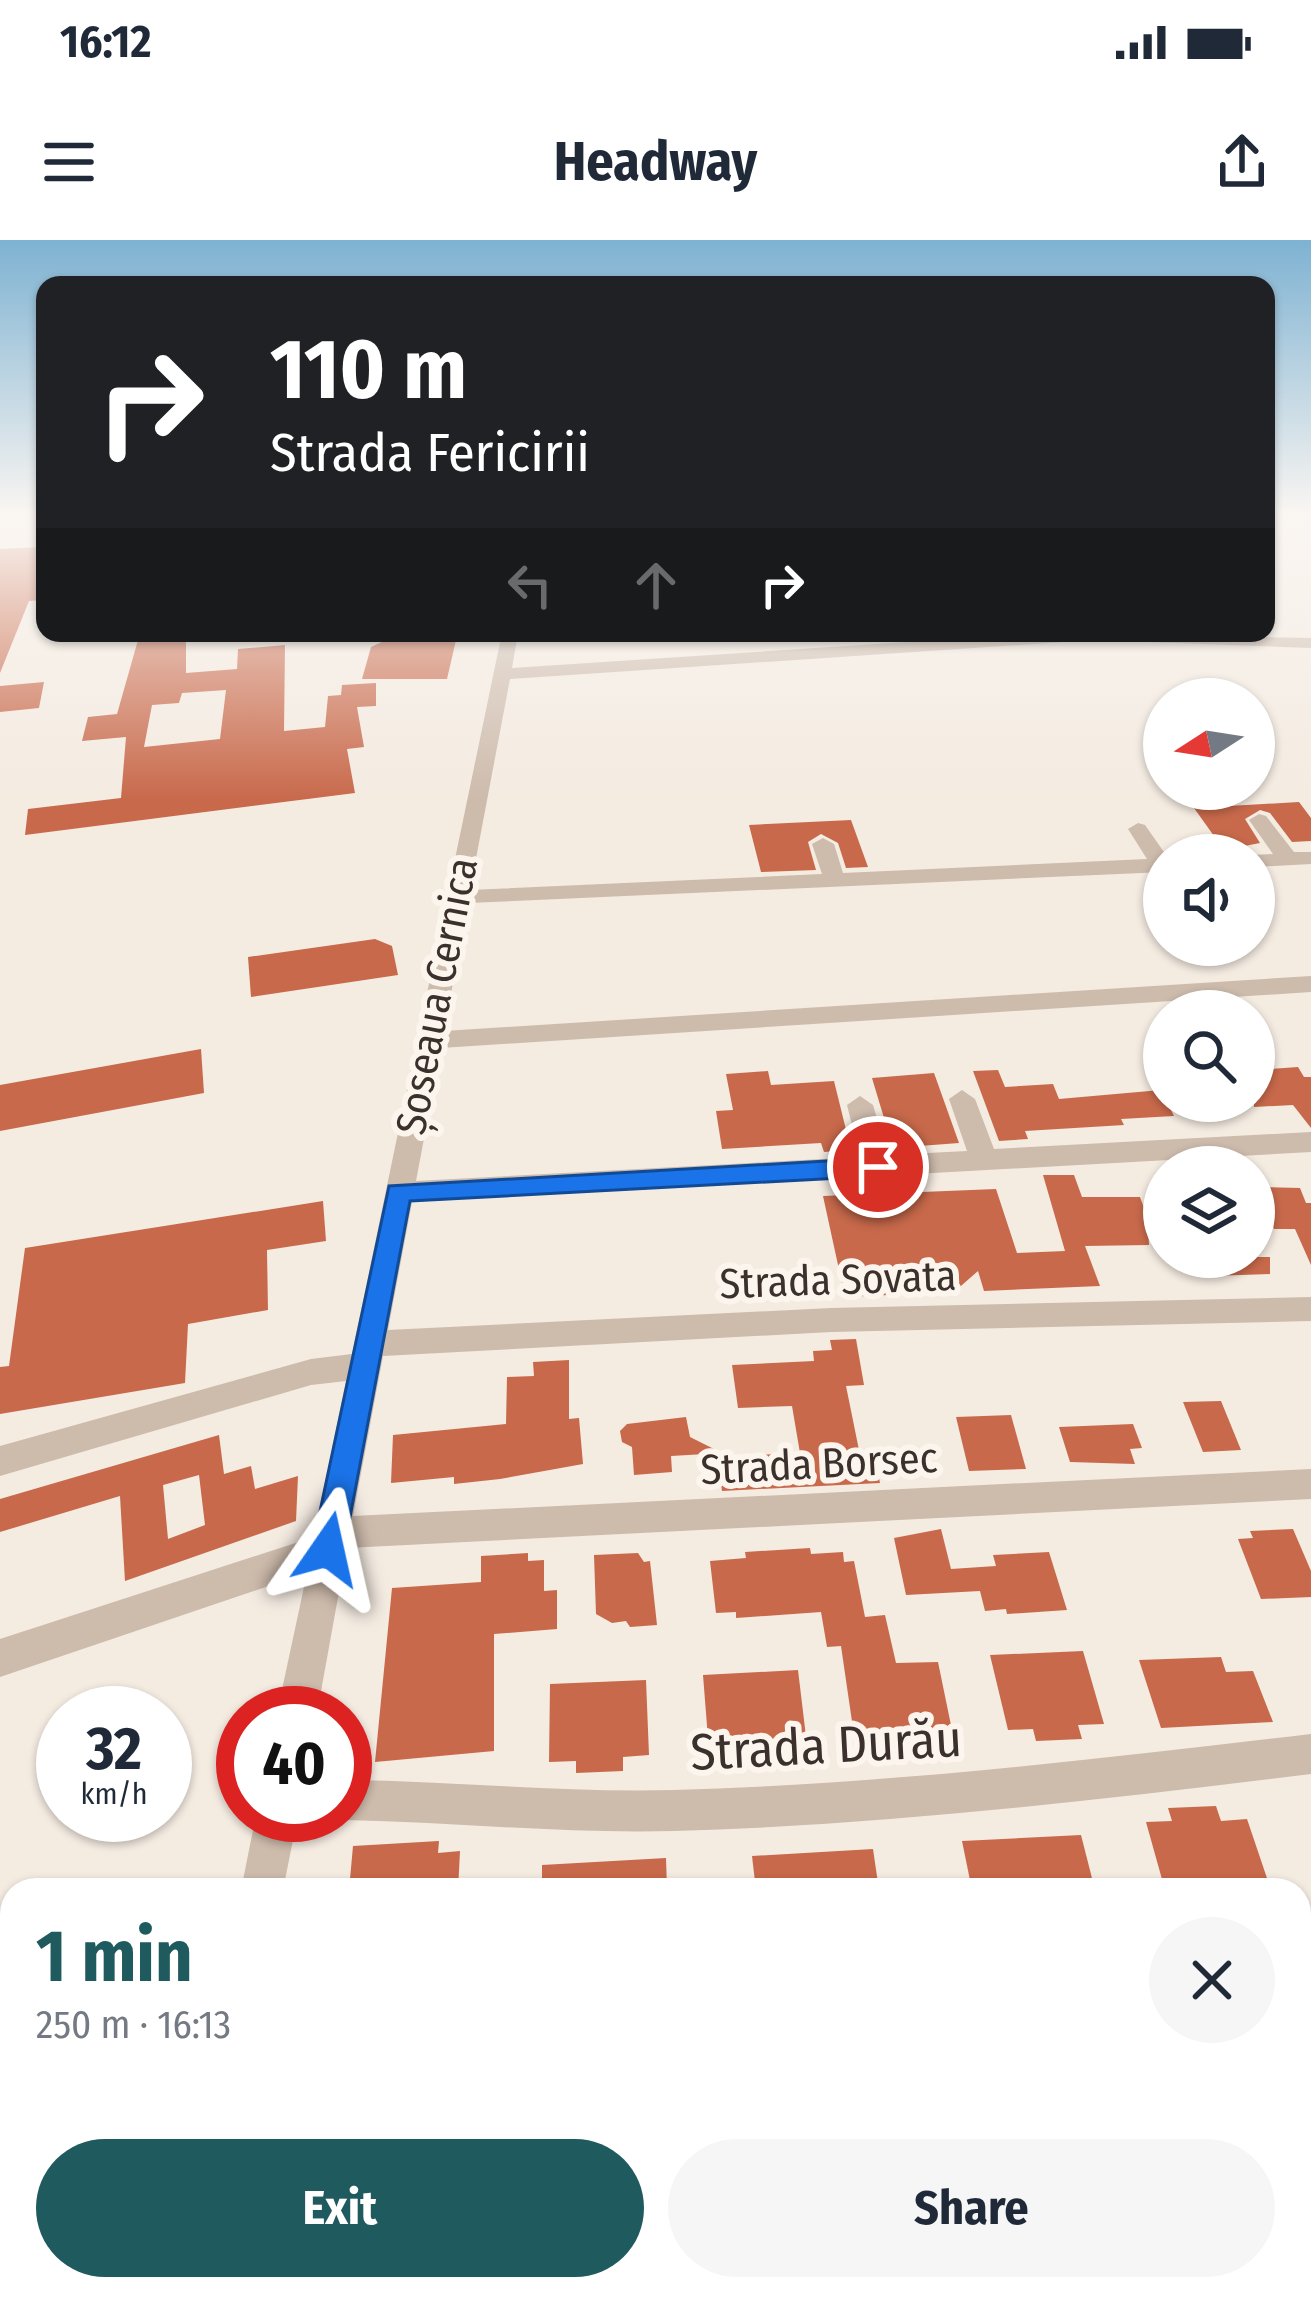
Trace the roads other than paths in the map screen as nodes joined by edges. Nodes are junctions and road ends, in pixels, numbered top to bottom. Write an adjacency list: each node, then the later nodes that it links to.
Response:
1 (508, 642): 5 (street, Șoseaua Cernica)
2 (987, 642): 5 (street)
3 (1275, 642): 4 (street)
4 (1311, 643)
5 (502, 674): 13 (street, Șoseaua Cernica)
6 (1259, 820): 10 (street)
7 (1138, 829): 8 (street)
8 (1143, 836)
9 (823, 844): 12 (street)
10 (1300, 859)
11 (1143, 867): 12 (street)
12 (835, 881): 13 (street)
13 (456, 897): 15 (street, Șoseaua Cernica)
14 (1311, 984): 15 (street)
15 (428, 1040): 21 (street, Șoseaua Cernica)
16 (962, 1099): 19 (street)
17 (860, 1105): 20 (street)
18 (1311, 1142): 19 (street)
19 (984, 1160): 20 (street)
20 (878, 1167): 21 (street)
21 (398, 1192): 23 (street, Șoseaua Cernica)
22 (1311, 1309): 23 (street, Strada Sovata)
23 (367, 1355): 24 (street, Strada Sovata); 26 (street, Șoseaua Cernica)
24 (0, 1461)
25 (1311, 1484): 26 (street, Strada Borsec)
26 (330, 1541): 27 (street, Strada Borsec); 28 (street, Șoseaua Cernica)
27 (0, 1658)
28 (302, 1686)
29 (1311, 1754): 30 (street, Strada Durău)
30 (372, 1801)
31 (272, 1842): 32 (street)
32 (264, 1878)

